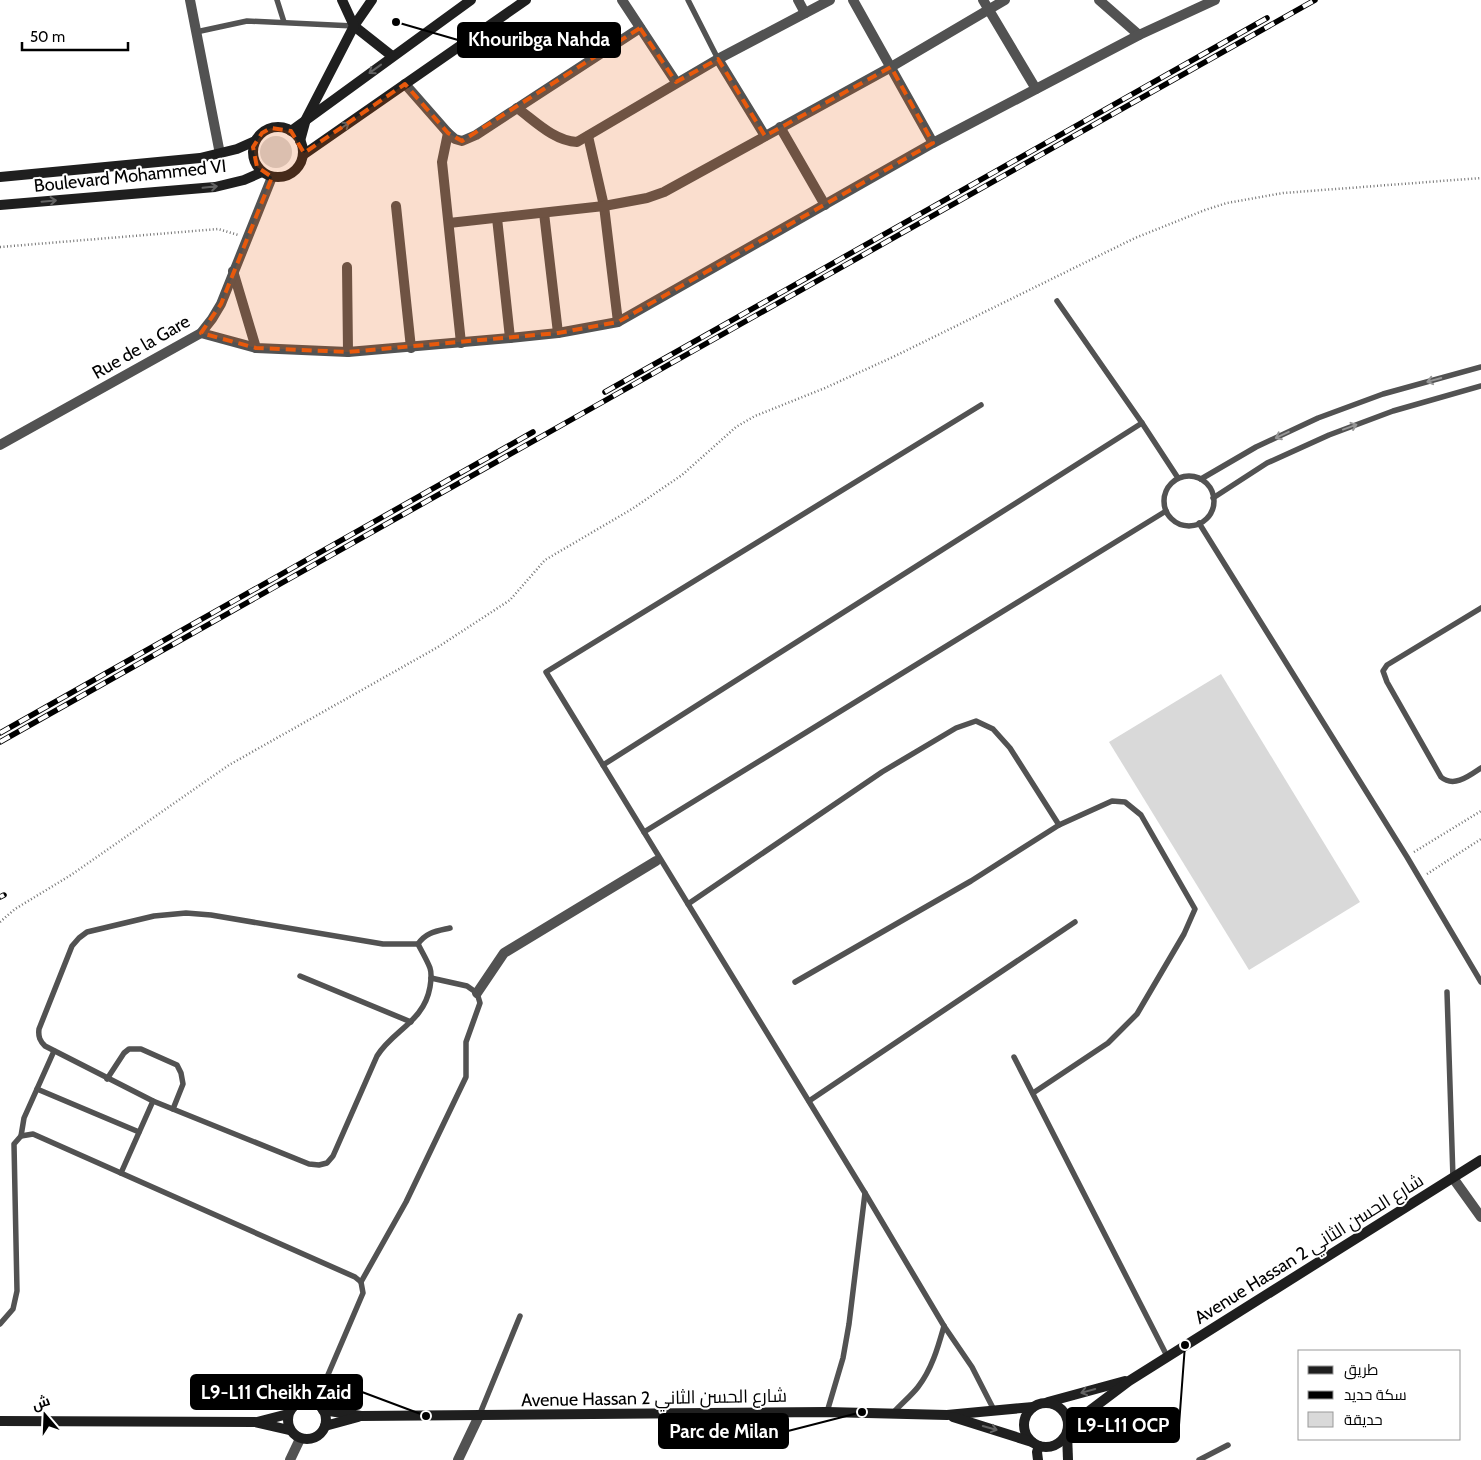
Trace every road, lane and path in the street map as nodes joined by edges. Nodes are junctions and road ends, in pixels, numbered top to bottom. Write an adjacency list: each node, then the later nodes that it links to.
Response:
1 (190, 0): 23 (street)
2 (277, 0): 20 (lane)
3 (342, 0): 21 (main road)
4 (372, 0): 21 (main road)
5 (461, 0): 18 (street)
6 (472, 0): 18 (main road)
7 (526, 0): 29 (main road)
8 (622, 0): 22 (street)
9 (688, 0): 26 (lane)
10 (798, 0): 19 (street)
11 (830, 0): 19 (street)
12 (853, 0): 27 (street)
13 (983, 0): 17 (street)
14 (1005, 0): 17 (street)
15 (1099, 0): 24 (street)
16 (1215, 0): 24 (street)
17 (990, 9): 27 (street); 30 (street)
18 (453, 13): 25 (main road)
19 (805, 13): 26 (street)
20 (284, 22): 21 (lane); 23 (lane)
21 (354, 26): 25 (main road); 32 (main road)
22 (640, 28): 28 (street); 31 (street)
23 (196, 32): 41 (street)
24 (1139, 35): 30 (street)
25 (392, 56): 32 (main road, one-way to 32)
26 (718, 59): 28 (street); 37 (street)
27 (892, 67): 33 (street); 40 (street)
28 (676, 82): 36 (street)
29 (405, 84): 35 (street); 42 (main road, one-way to 29)
30 (1036, 89): 40 (street)
31 (517, 108): 35 (street); 36 (street)
32 (306, 119): 34 (main road); 39 (main road)
33 (780, 127): 37 (street); 48 (street)
34 (291, 131): 38 (main road); 39 (main road)
35 (448, 133): 53 (street)
36 (588, 136): 50 (street)
37 (765, 136): 50 (street)
38 (255, 140): 41 (main road, Boulevard Mohammed VI); 43 (main road)
39 (300, 141): 42 (main road)
40 (933, 143): 48 (street)
41 (220, 154): 44 (main road, Boulevard Mohammed VI)
42 (303, 154): 45 (main road)
43 (262, 172): 45 (main road); 47 (main road, Boulevard Mohammed VI, one-way to 43)
44 (0, 177)
45 (272, 177): 54 (street, Rue de la Gare)
46 (1481, 178): 88 (path)
47 (0, 205)
48 (825, 205): 59 (street)
49 (396, 206): 65 (street)
50 (604, 206): 51 (street); 59 (street)
51 (544, 213): 52 (street); 61 (street)
52 (497, 218): 53 (street); 62 (street)
53 (449, 223): 63 (street)
54 (246, 238): 55 (path); 57 (street, Rue de la Gare)
55 (0, 247)
56 (347, 267): 66 (street)
57 (233, 272): 60 (street, Rue de la Gare); 64 (street)
58 (1057, 301): 70 (lane)
59 (618, 322): 61 (street)
60 (201, 333): 64 (street); 71 (street, Rue de la Gare)
61 (558, 333): 62 (street)
62 (510, 338): 63 (street)
63 (461, 343): 65 (street)
64 (256, 348): 66 (street)
65 (411, 348): 66 (street)
66 (348, 352)
67 (1481, 367): 73 (lane, one-way to 73)
68 (1481, 386): 74 (lane, one-way to 68)
69 (981, 405): 78 (lane)
70 (1142, 423): 72 (lane); 78 (lane)
71 (0, 445)
72 (1178, 478): 73 (lane); 75 (lane)
73 (1201, 479): 74 (lane)
74 (1214, 498): 76 (lane)
75 (1166, 512): 76 (lane); 82 (lane)
76 (1199, 523): 84 (lane)
77 (1481, 608): 79 (lane)
78 (603, 765): 82 (lane)
79 (1481, 768)
80 (1481, 812): 84 (path)
81 (1059, 825): 87 (lane); 94 (lane); 103 (lane)
82 (644, 832): 87 (lane)
83 (1481, 840): 86 (path)
84 (1407, 857): 86 (lane)
85 (656, 861): 96 (street)
86 (1419, 878): 95 (lane)
87 (688, 904): 105 (lane)
88 (0, 922)
89 (1075, 922): 105 (lane)
90 (450, 928): 91 (lane)
91 (418, 944): 93 (lane); 99 (lane)
92 (300, 976): 98 (lane)
93 (431, 978): 96 (lane); 98 (lane)
94 (795, 982)
95 (1481, 982)
96 (477, 992): 114 (lane)
97 (1447, 992): 111 (lane)
98 (411, 1022): 106 (lane)
99 (54, 1051): 101 (lane); 102 (lane)
100 (1014, 1057): 103 (lane)
101 (107, 1079): 104 (lane); 106 (lane)
102 (37, 1088): 107 (lane); 108 (lane)
103 (1033, 1093): 118 (lane)
104 (153, 1101): 106 (lane); 107 (lane)
105 (809, 1101): 112 (lane)
106 (173, 1109)
107 (139, 1132): 110 (lane)
108 (21, 1136): 110 (lane); 116 (lane)
109 (1481, 1160): 111 (main road, Avenue Hassan 2 شارع الحسن الثاني)
110 (121, 1173): 114 (lane)
111 (1453, 1178): 113 (street); 118 (main road, Avenue Hassan 2 شارع الحسن الثاني)
112 (866, 1193): 117 (lane); 126 (lane)
113 (1481, 1217)
114 (361, 1282): 119 (lane)
115 (520, 1316): 131 (lane)
116 (0, 1324)
117 (944, 1326): 125 (lane); 127 (lane)
118 (1167, 1356): 120 (main road, Avenue Hassan 2 شارع الحسن الثاني)
119 (327, 1378): 121 (lane); 124 (lane)
120 (1128, 1381): 122 (main road, Avenue Hassan 2 شارع الحسن الثاني, one-way to 122); 136 (main road, Avenue Hassan 2 شارع الحسن الثاني)
121 (304, 1401): 124 (main road); 128 (main road)
122 (1048, 1402): 123 (main road); 136 (main road)
123 (1033, 1406): 125 (main road, Avenue Hassan 2 شارع الحسن الثاني); 138 (main road)
124 (321, 1408): 130 (main road, Avenue Hassan 2 شارع الحسن الثاني); 134 (main road)
125 (994, 1410): 129 (main road, Avenue Hassan 2 شارع الحسن الثاني)
126 (827, 1412): 127 (main road, Avenue Hassan 2 شارع الحسن الثاني); 131 (main road, Avenue Hassan 2 شارع الحسن الثاني)
127 (893, 1413): 129 (main road, Avenue Hassan 2 شارع الحسن الثاني)
128 (288, 1414): 133 (main road); 135 (main road)
129 (947, 1415): 138 (main road, Avenue Hassan 2 شارع الحسن الثاني, one-way to 138)
130 (361, 1416): 131 (main road, Avenue Hassan 2 شارع الحسن الثاني); 134 (main road, Avenue Hassan 2 شارع الحسن الثاني)
131 (479, 1416): 141 (street)
132 (0, 1422): 133 (main road)
133 (255, 1422): 135 (main road)
134 (326, 1426): 137 (main road)
135 (289, 1430): 137 (main road)
136 (1068, 1430): 138 (main road); 143 (main road)
137 (300, 1439): 140 (street)
138 (1035, 1444): 142 (main road)
139 (1228, 1445): 144 (lane)
140 (290, 1460)
141 (458, 1460)
142 (1038, 1460)
143 (1068, 1460)
144 (1199, 1460)

